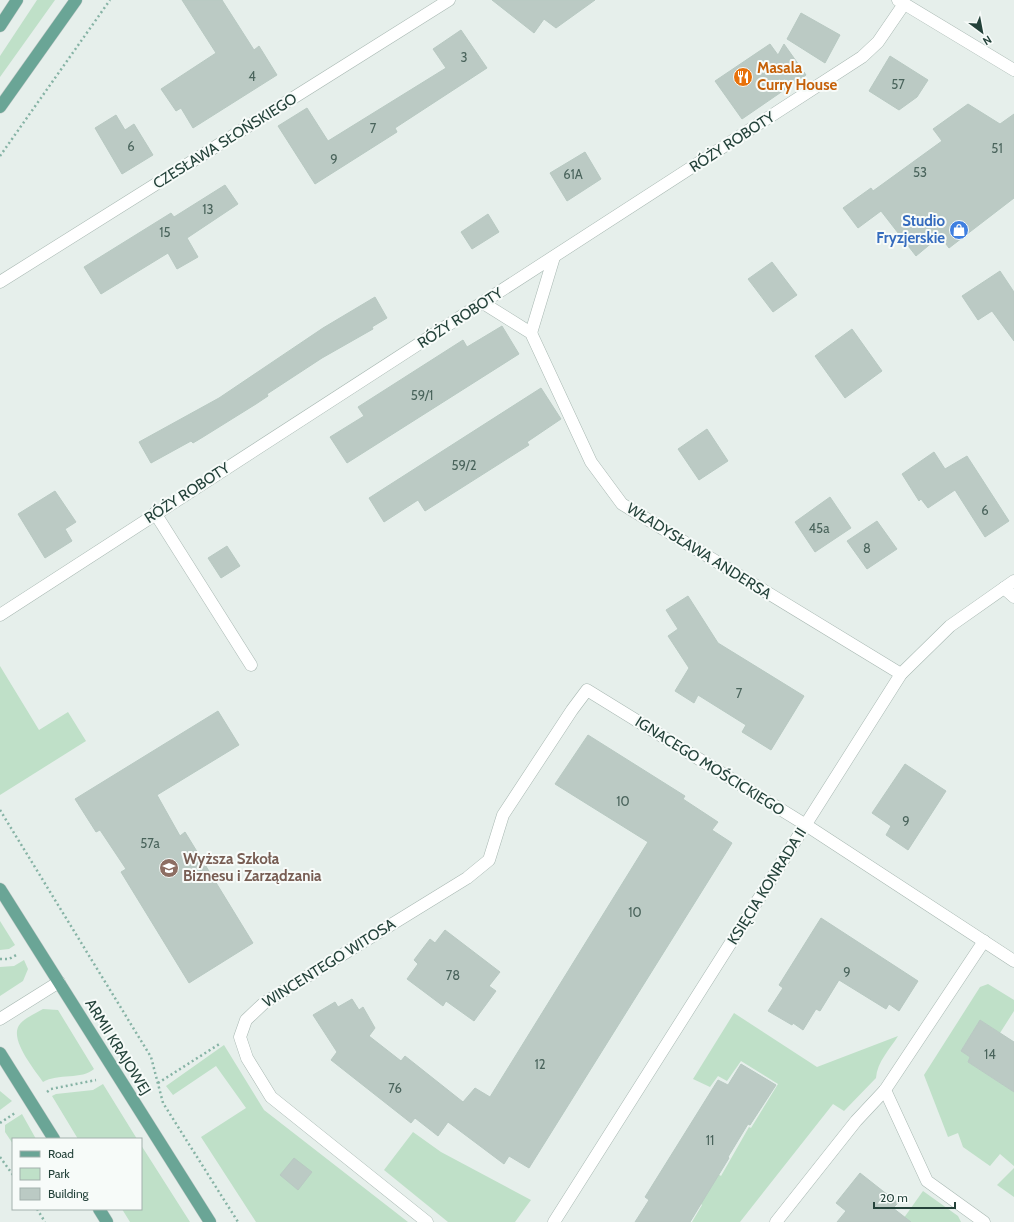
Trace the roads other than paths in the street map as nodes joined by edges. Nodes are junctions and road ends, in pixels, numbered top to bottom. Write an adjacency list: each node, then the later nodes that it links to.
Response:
1 (17, 0): 5 (main road)
2 (76, 0): 7 (main road)
3 (449, 0): 9 (street, CZESŁAWA SŁOŃSKIEGO)
4 (901, 2): 6 (street); 8 (street, RÓŻY ROBOTY)
5 (0, 26)
6 (1014, 70)
7 (0, 107)
8 (554, 257): 10 (street, RÓŻY ROBOTY); 11 (street)
9 (0, 282)
10 (483, 303): 11 (street); 12 (street, RÓŻY ROBOTY)
11 (531, 333): 17 (street, WŁADYSŁAWA ANDERSA)
12 (155, 514): 15 (street, RÓŻY ROBOTY); 16 (street)
13 (1009, 584): 14 (street); 17 (street, KSIĘCIA KONRADA II)
14 (1014, 597)
15 (0, 615)
16 (250, 665)
17 (901, 674): 19 (street, KSIĘCIA KONRADA II)
18 (558, 730): 19 (street, IGNACEGO MOŚCICKIEGO); 31 (street, WINCENTEGO WITOSA)
19 (806, 825): 21 (street, IGNACEGO MOŚCICKIEGO); 32 (street, KSIĘCIA KONRADA II)
20 (0, 889): 23 (main road, ARMII KRAJOWEJ)
21 (984, 941): 22 (street, IGNACEGO MOŚCICKIEGO); 26 (street)
22 (1014, 961)
23 (59, 982): 24 (street); 30 (main road, ARMII KRAJOWEJ)
24 (0, 1019)
25 (0, 1053): 27 (main road)
26 (885, 1090): 33 (street); 34 (street)
27 (53, 1138)
28 (99, 1210): 29 (main road)
29 (107, 1222)
30 (210, 1222)
31 (427, 1222)
32 (554, 1222)
33 (776, 1222)
34 (984, 1222)

